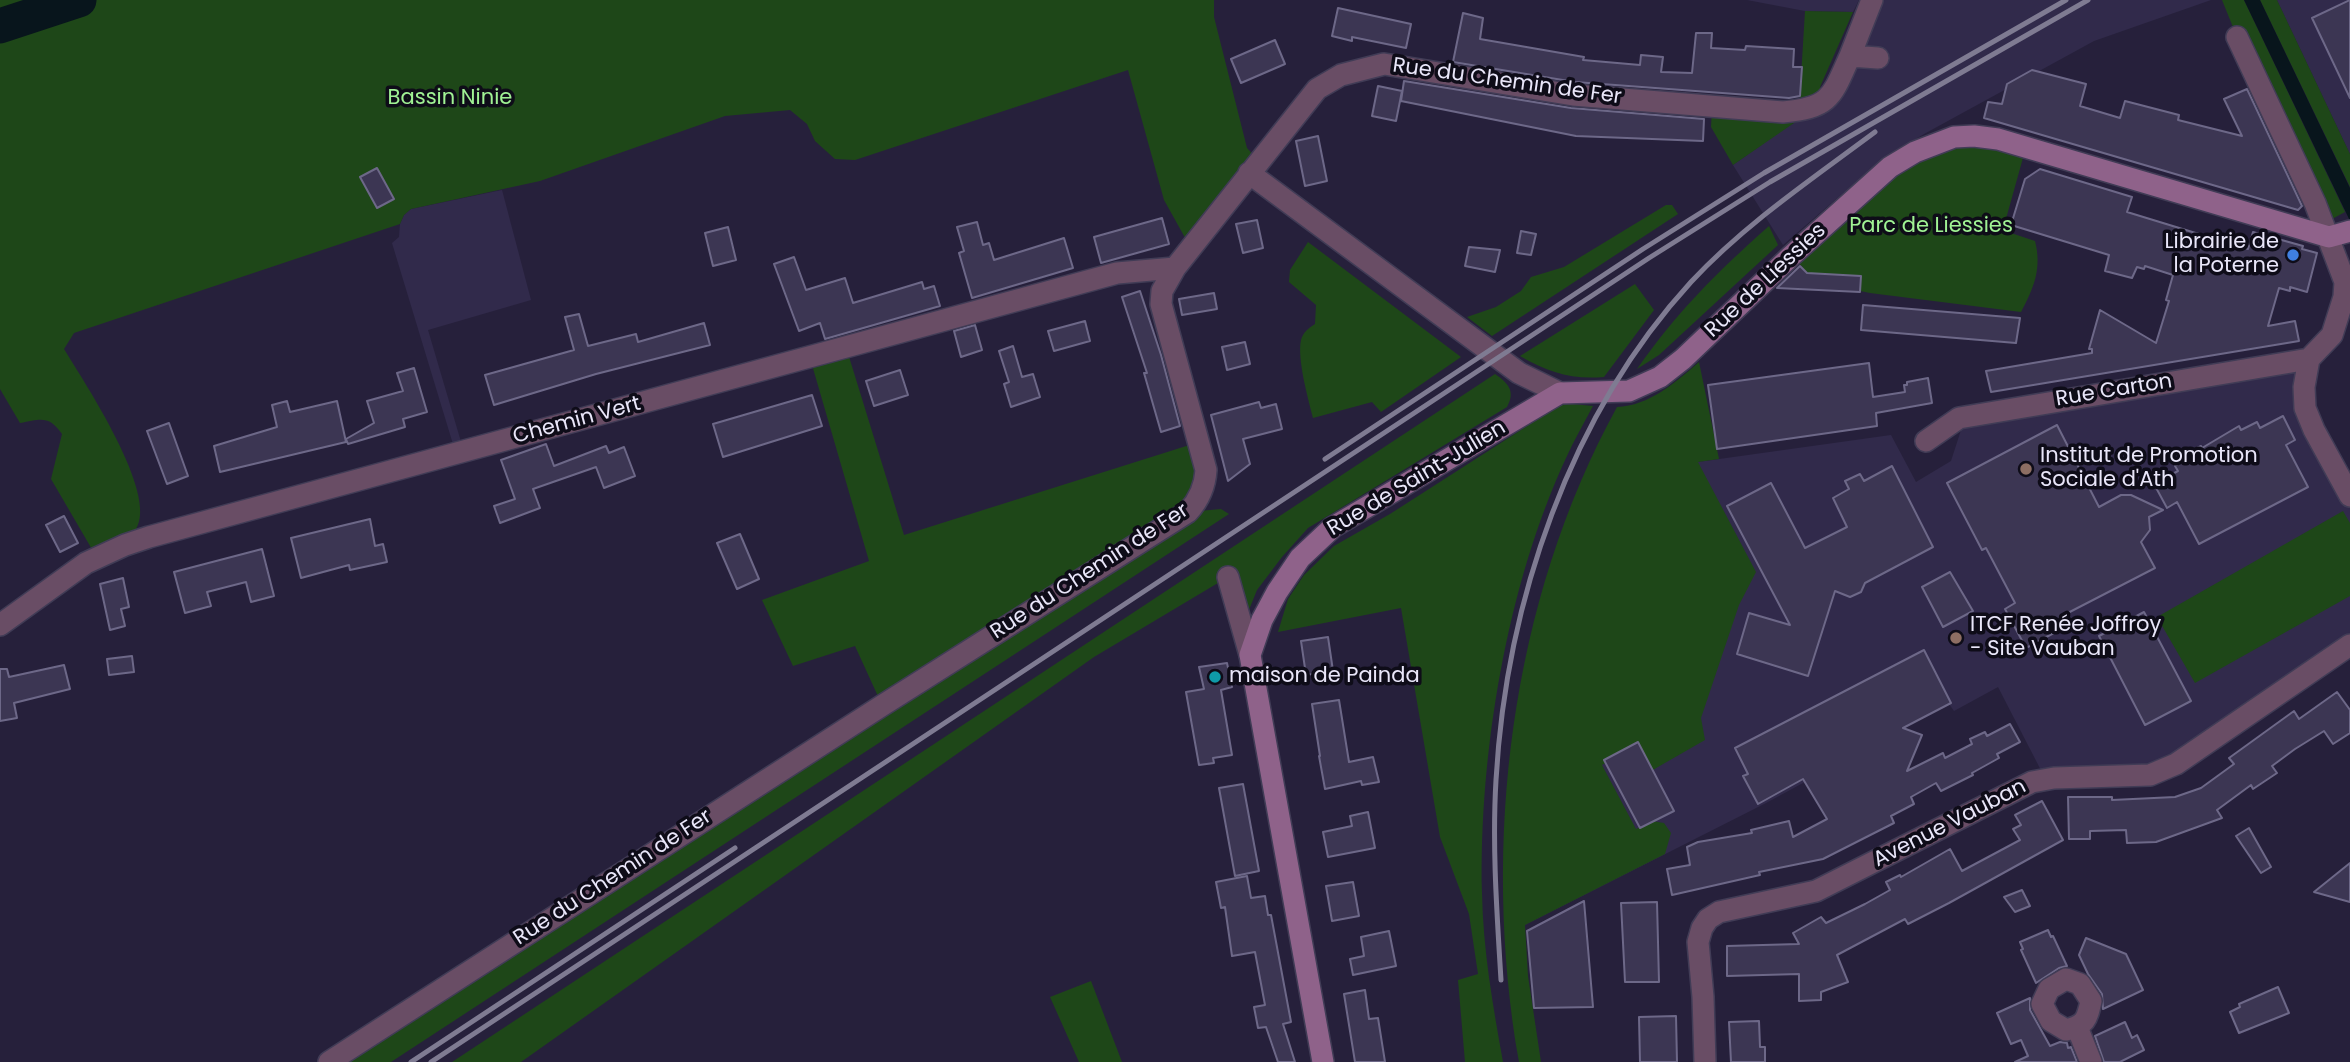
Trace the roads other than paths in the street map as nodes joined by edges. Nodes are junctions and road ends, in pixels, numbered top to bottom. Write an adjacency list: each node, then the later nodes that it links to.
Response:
1 (1872, 0): 3 (street, Rue du Chemin de Fer)
2 (2237, 37): 7 (street)
3 (1850, 56): 4 (street); 5 (street, Rue du Chemin de Fer)
4 (1878, 58)
5 (1249, 173): 8 (street, Rue du Chemin de Fer); 10 (street, Rue de Liessies)
6 (2350, 231): 7 (street)
7 (2329, 237): 9 (street); 10 (street, Rue de Liessies)
8 (1175, 268): 14 (street, Chemin Vert); 18 (street, Rue du Chemin de Fer)
9 (2309, 359): 11 (street, Rue Carton); 12 (street)
10 (1560, 393): 16 (street, Rue de Saint-Julien)
11 (1926, 441)
12 (2350, 496)
13 (1228, 577): 16 (street, Rue de Saint-Julien)
14 (0, 625)
15 (2350, 645): 20 (street, Avenue Vauban)
16 (1250, 655): 19 (street, Rue de Saint-Julien)
17 (2077, 1027): 21 (street)
18 (329, 1062)
19 (1323, 1062)
20 (1705, 1062)
21 (2091, 1062)

